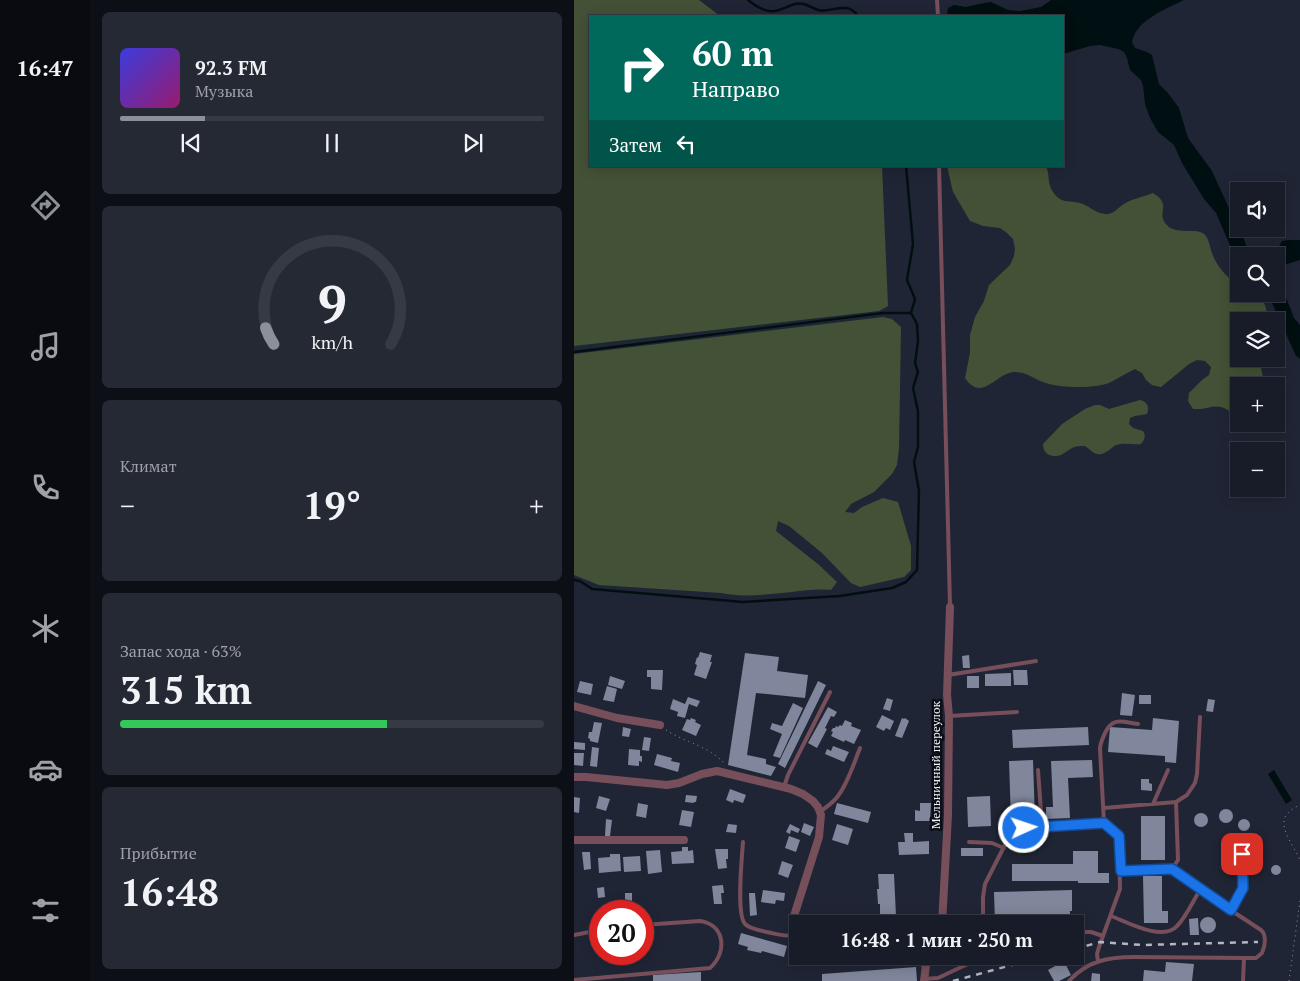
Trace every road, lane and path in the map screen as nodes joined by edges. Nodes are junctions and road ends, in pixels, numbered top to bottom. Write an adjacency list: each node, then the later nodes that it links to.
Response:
1 (937, 0): 2 (lane)
2 (938, 15)
3 (939, 167): 4 (lane)
4 (950, 607): 6 (street, Мельничный переулок)
5 (1036, 661): 6 (lane)
6 (948, 675): 10 (street, Мельничный переулок)
7 (830, 692): 19 (lane)
8 (574, 706): 13 (street)
9 (1017, 712): 10 (lane)
10 (949, 716): 40 (street, Мельничный переулок)
11 (1200, 717): 20 (lane)
12 (1138, 724): 23 (lane)
13 (660, 725): 17 (path)
14 (860, 748): 24 (lane)
15 (1038, 770): 26 (lane)
16 (1168, 770): 21 (lane)
17 (732, 774): 18 (street); 19 (street)
18 (574, 777)
19 (784, 787): 24 (street)
20 (1176, 802): 21 (lane); 34 (lane)
21 (1153, 804): 23 (lane)
22 (1300, 804): 33 (path)
23 (1104, 808): 25 (lane)
24 (820, 812): 39 (street)
25 (1104, 823): 26 (lane); 35 (lane)
26 (1042, 826): 31 (lane)
27 (574, 840): 28 (street)
28 (684, 840)
29 (743, 842): 48 (lane)
30 (969, 842): 31 (lane)
31 (1004, 848): 41 (lane)
32 (1242, 854): 38 (lane)
33 (1300, 862)
34 (1172, 869): 35 (lane); 36 (lane)
35 (1121, 871): 42 (lane)
36 (1200, 890): 38 (lane); 42 (lane)
37 (1300, 893): 57 (path)
38 (1231, 910): 49 (lane)
39 (794, 915)
40 (942, 915)
41 (983, 915)
42 (1111, 916): 47 (lane)
43 (654, 923): 53 (lane)
44 (589, 932): 46 (lane)
45 (1084, 932): 47 (lane)
46 (574, 935)
47 (1103, 936): 50 (lane)
48 (789, 937)
49 (1244, 958): 50 (lane); 56 (lane)
50 (1098, 962): 55 (lane)
51 (926, 965): 54 (street)
52 (966, 965): 54 (lane)
53 (574, 980)
54 (924, 980)
55 (1069, 981)
56 (1243, 981)
57 (1288, 981)

